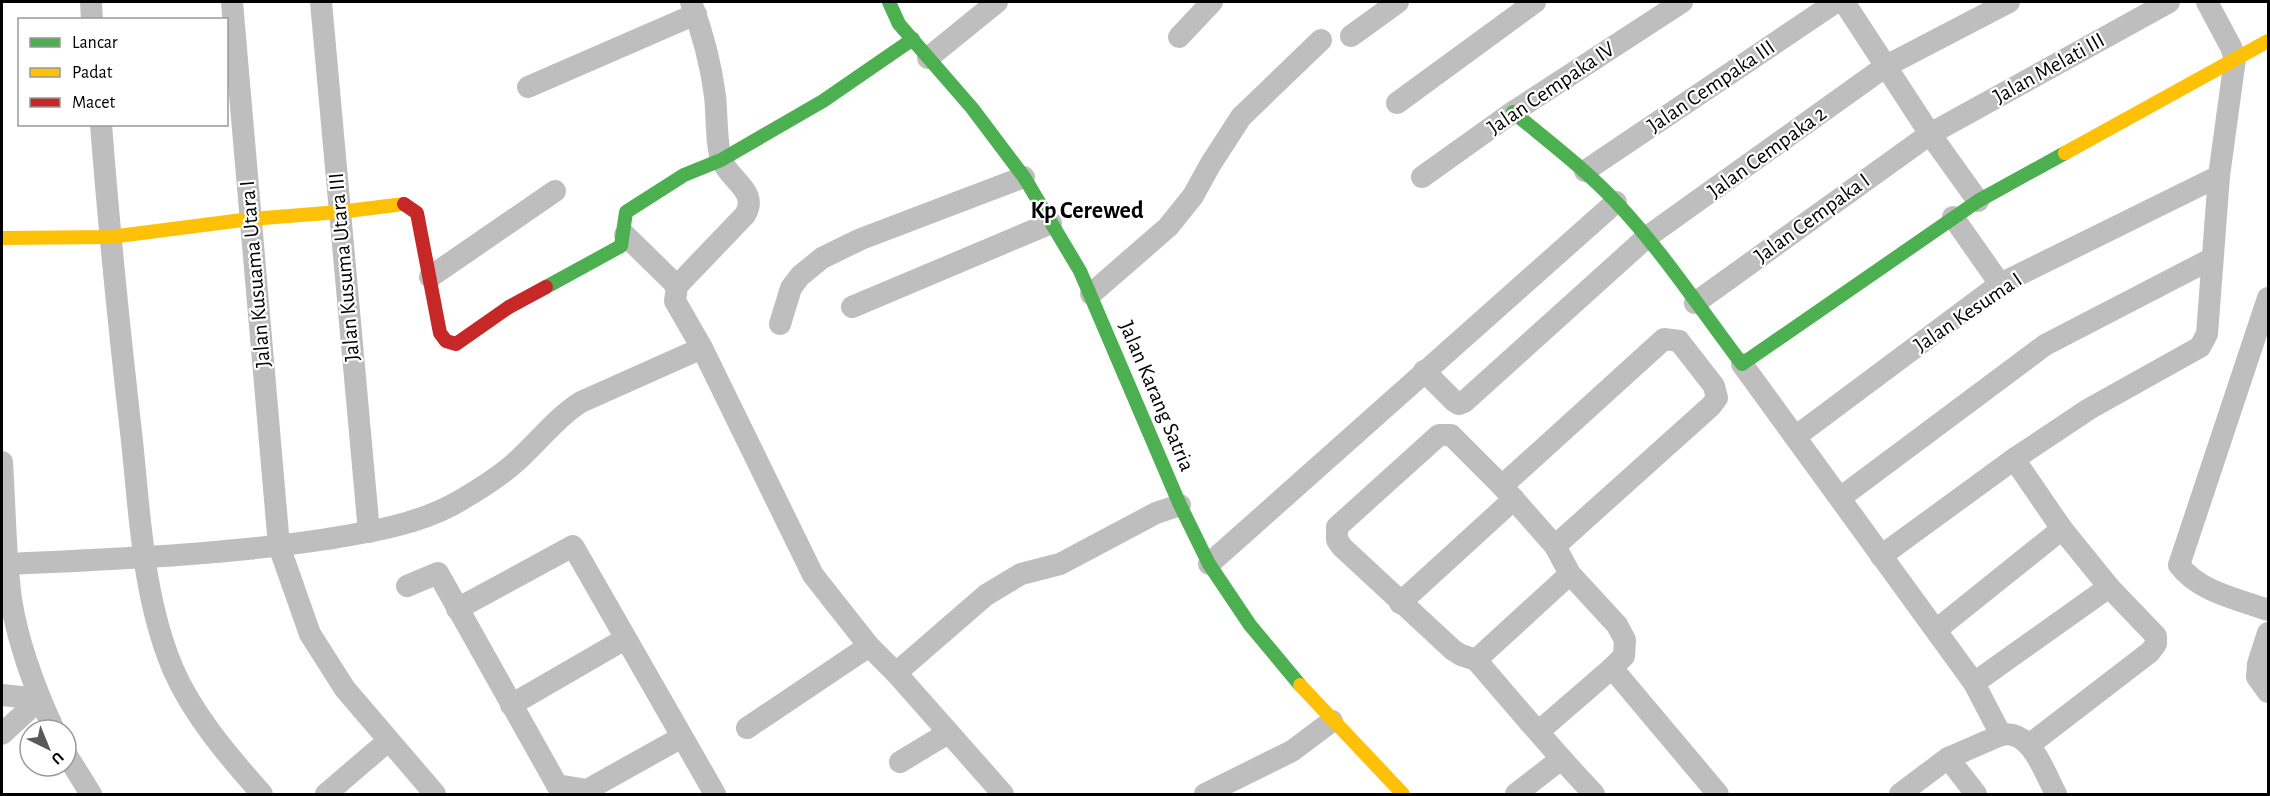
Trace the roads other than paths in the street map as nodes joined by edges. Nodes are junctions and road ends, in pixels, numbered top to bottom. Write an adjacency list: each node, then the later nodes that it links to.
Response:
1 (91, 2): 16 (street)
2 (232, 2): 40 (street, Jalan Kusuama Utara I)
3 (321, 2): 38 (street, Jalan Kusuma Utara III)
4 (889, 2): 19 (street, Jalan Karang Satria)
5 (997, 2): 22 (street)
6 (1212, 2): 18 (street)
7 (1398, 2): 17 (street)
8 (1534, 2): 26 (street)
9 (1682, 2): 27 (street, Jalan Cempaka IV)
10 (1836, 2): 31 (street, Jalan Cempaka III)
11 (1844, 2): 24 (street)
12 (2009, 2): 24 (street, Jalan Cempaka 2)
13 (2169, 2): 29 (street, Jalan Melati III)
14 (2207, 2): 23 (street)
15 (693, 8): 25 (street); 30 (street)
16 (92, 18)
17 (1351, 36)
18 (1179, 38)
19 (913, 39): 22 (street, Jalan Karang Satria); 30 (street)
20 (1322, 40): 50 (street)
21 (2268, 40): 23 (street)
22 (928, 58): 33 (street, Jalan Karang Satria)
23 (2235, 59): 32 (street); 36 (street)
24 (1886, 66): 29 (street); 44 (street, Jalan Cempaka 2)
25 (528, 87)
26 (1396, 103)
27 (1513, 112): 31 (street); 34 (street, Jalan Cempaka IV)
28 (101, 126): 43 (street)
29 (1930, 134): 36 (street); 52 (street, Jalan Cempaka I)
30 (721, 160): 42 (street); 49 (street)
31 (1585, 171): 37 (street)
32 (2219, 176): 46 (street); 48 (street, Jalan Kesuma I)
33 (1024, 177): 41 (street, Jalan Karang Satria); 54 (street)
34 (1422, 177)
35 (555, 191): 47 (street)
36 (1977, 201): 39 (street)
37 (1616, 202): 44 (street); 57 (street)
38 (339, 212): 40 (street); 47 (street); 66 (street, Jalan Kusuma Utara III)
39 (1953, 217): 48 (street); 56 (street)
40 (250, 219): 43 (street); 67 (street, Jalan Kusuama Utara I)
41 (1051, 223): 50 (street, Jalan Karang Satria); 53 (street)
42 (625, 235): 47 (street); 49 (street)
43 (110, 237): 45 (street); 70 (street)
44 (1647, 237): 52 (street); 57 (street, Jalan Cempaka 2)
45 (2, 238)
46 (2211, 259): 59 (street); 62 (street)
47 (430, 277)
48 (2000, 285): 58 (street, Jalan Kesuma I)
49 (677, 286): 55 (street)
50 (1091, 294): 63 (street, Jalan Karang Satria)
51 (2268, 298): 79 (street)
52 (1695, 303): 56 (street)
53 (852, 307)
54 (780, 324)
55 (702, 348): 66 (street); 83 (street)
56 (1742, 364): 58 (street)
57 (1424, 370): 72 (street)
58 (1795, 437): 62 (street)
59 (2014, 459): 65 (street); 69 (street)
60 (2, 462): 64 (street)
61 (1508, 492): 68 (street); 68 (street); 77 (street); 77 (street)
62 (1840, 498): 69 (street)
63 (1180, 505): 72 (street, Jalan Karang Satria); 86 (street)
64 (3, 513): 71 (street)
65 (2062, 529): 75 (street); 80 (street)
66 (369, 532): 67 (street)
67 (279, 546): 70 (street); 100 (street, Jalan Kusuama Utara I)
68 (1555, 546): 73 (street)
69 (1881, 556): 80 (street)
70 (144, 557): 71 (street); 108 (street)
71 (9, 564): 76 (street)
72 (1209, 564): 93 (street, Jalan Karang Satria)
73 (1570, 574): 84 (street); 85 (street)
74 (407, 586): 78 (street)
75 (2109, 587): 87 (street); 101 (street)
76 (6, 599): 90 (street)
77 (1400, 603): 84 (street)
78 (457, 609): 82 (street); 91 (street)
79 (2268, 610)
80 (1936, 630): 87 (street)
81 (2268, 633): 88 (street)
82 (625, 639): 91 (street); 99 (street)
83 (869, 646): 86 (street); 94 (street)
84 (1476, 660): 95 (street)
85 (1612, 668): 95 (street); 117 (street)
86 (896, 673): 96 (street)
87 (1974, 683): 98 (street)
88 (2268, 692)
89 (2, 695): 90 (street)
90 (40, 699): 92 (street); 97 (street)
91 (511, 705): 106 (street)
92 (49, 718)
93 (1332, 721): 113 (street); 114 (street, Jalan Karang Satria)
94 (747, 728)
95 (1538, 732): 103 (street)
96 (948, 733): 104 (street); 112 (street)
97 (2, 734)
98 (2001, 735): 101 (street); 102 (street)
99 (682, 737): 106 (street); 111 (street)
100 (388, 741): 109 (street); 110 (street, Jalan Kusuama Utara I)
101 (2029, 745): 120 (street)
102 (1948, 758): 118 (street); 119 (street)
103 (1561, 759): 115 (street); 116 (street)
104 (900, 762)
105 (78, 774): 107 (street)
106 (588, 792)
107 (91, 795)
108 (262, 795)
109 (326, 795)
110 (435, 795)
111 (715, 795)
112 (1003, 795)
113 (1205, 795)
114 (1403, 795)
115 (1516, 795)
116 (1594, 795)
117 (1718, 795)
118 (1900, 795)
119 (1976, 795)
120 (2056, 795)

